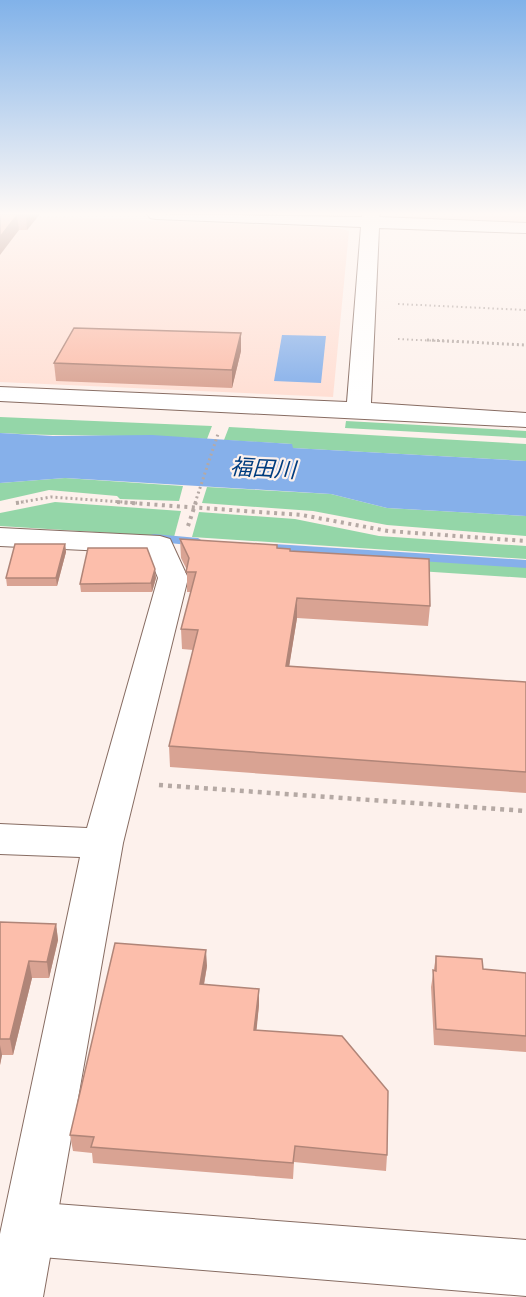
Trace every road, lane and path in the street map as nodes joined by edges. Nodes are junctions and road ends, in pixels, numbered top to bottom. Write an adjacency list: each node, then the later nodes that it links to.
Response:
1 (368, 275): 2 (street)
2 (366, 303): 3 (path); 4 (street)
3 (526, 310)
4 (364, 337): 5 (path); 7 (street)
5 (526, 345)
6 (0, 394): 7 (street)
7 (360, 410): 8 (street)
8 (526, 420)
9 (220, 426): 11 (path)
10 (10, 504): 11 (path)
11 (194, 506): 12 (path); 14 (path)
12 (186, 530)
13 (0, 537): 15 (street)
14 (526, 541)
15 (119, 783): 16 (path); 18 (street)
16 (526, 811)
17 (0, 839): 18 (street)
18 (103, 843): 19 (street)
19 (29, 1229): 20 (street); 21 (street)
20 (526, 1268)
21 (11, 1295)

